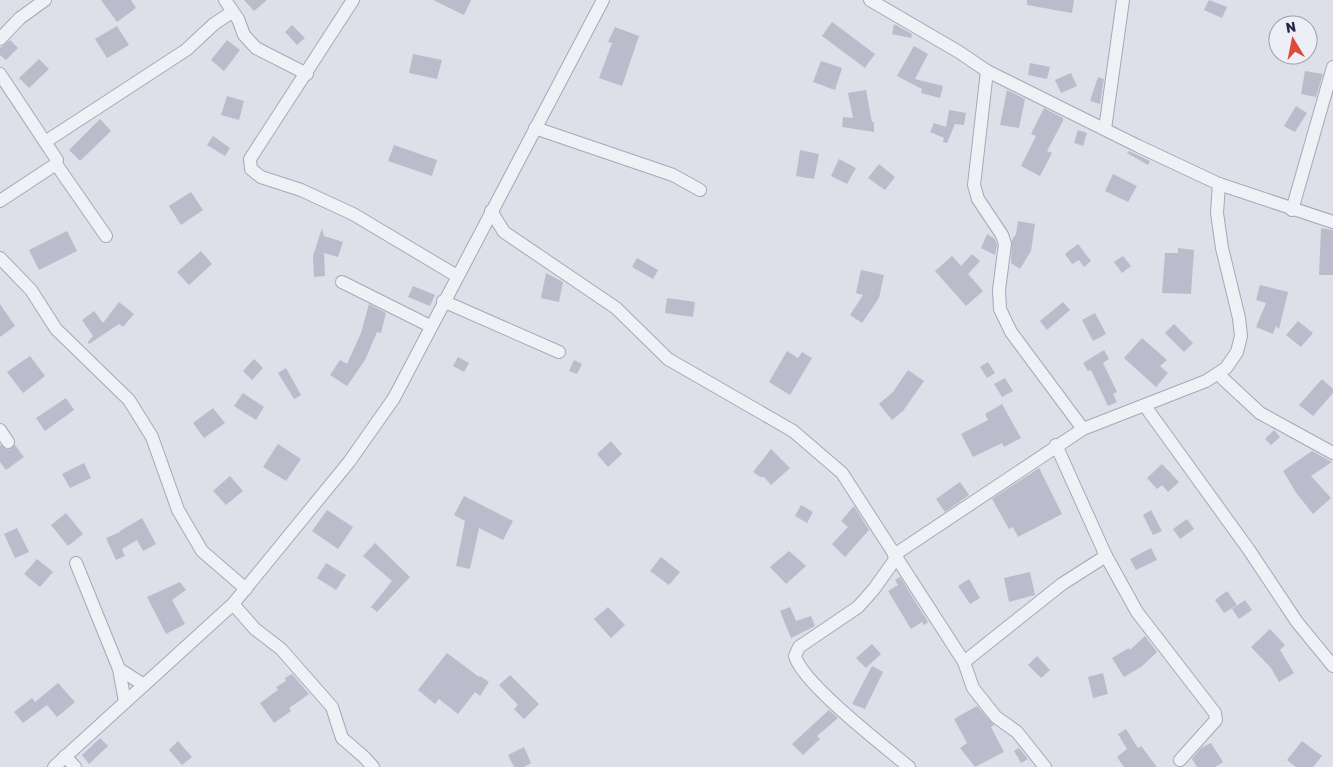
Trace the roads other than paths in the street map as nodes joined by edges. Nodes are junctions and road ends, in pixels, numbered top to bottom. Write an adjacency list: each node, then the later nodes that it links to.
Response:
1 (45, 0): 8 (street)
2 (225, 0): 7 (street)
3 (353, 0): 12 (street)
4 (603, 0): 13 (street)
5 (870, 0): 10 (street)
6 (1123, 0): 14 (street)
7 (232, 12): 12 (street); 15 (street)
8 (0, 39)
9 (1333, 67): 20 (street)
10 (987, 71): 14 (street); 34 (street)
11 (0, 74): 15 (street)
12 (306, 74): 27 (street)
13 (535, 128): 18 (street); 21 (street)
14 (1105, 129): 17 (street)
15 (45, 142): 16 (street)
16 (56, 164): 19 (street); 25 (street)
17 (1219, 184): 20 (street); 32 (street)
18 (700, 190)
19 (0, 201)
20 (1292, 210): 22 (street)
21 (491, 211): 23 (street); 24 (street)
22 (1333, 222)
23 (480, 232): 24 (street); 27 (street)
24 (504, 232): 40 (street)
25 (106, 236)
26 (0, 258): 42 (street)
27 (457, 276): 29 (street)
28 (342, 282): 30 (street)
29 (443, 301): 30 (street); 31 (street)
30 (430, 326): 42 (street)
31 (559, 352)
32 (1218, 375): 33 (street); 38 (street)
33 (1145, 406): 34 (street); 45 (street)
34 (1082, 429): 37 (street)
35 (0, 430): 36 (street)
36 (8, 442)
37 (1056, 445): 39 (street); 40 (street)
38 (1333, 453)
39 (1106, 556): 44 (street); 50 (street)
40 (895, 557): 44 (street); 54 (street)
41 (76, 563): 46 (street)
42 (246, 589): 43 (street)
43 (233, 604): 47 (street); 53 (street)
44 (964, 662): 55 (street)
45 (1333, 666)
46 (119, 669): 47 (street); 48 (street)
47 (144, 685): 48 (street)
48 (125, 702): 49 (street)
49 (65, 756): 51 (street); 52 (street)
50 (1180, 760)
51 (54, 767)
52 (75, 767)
53 (373, 767)
54 (910, 767)
55 (1046, 767)

